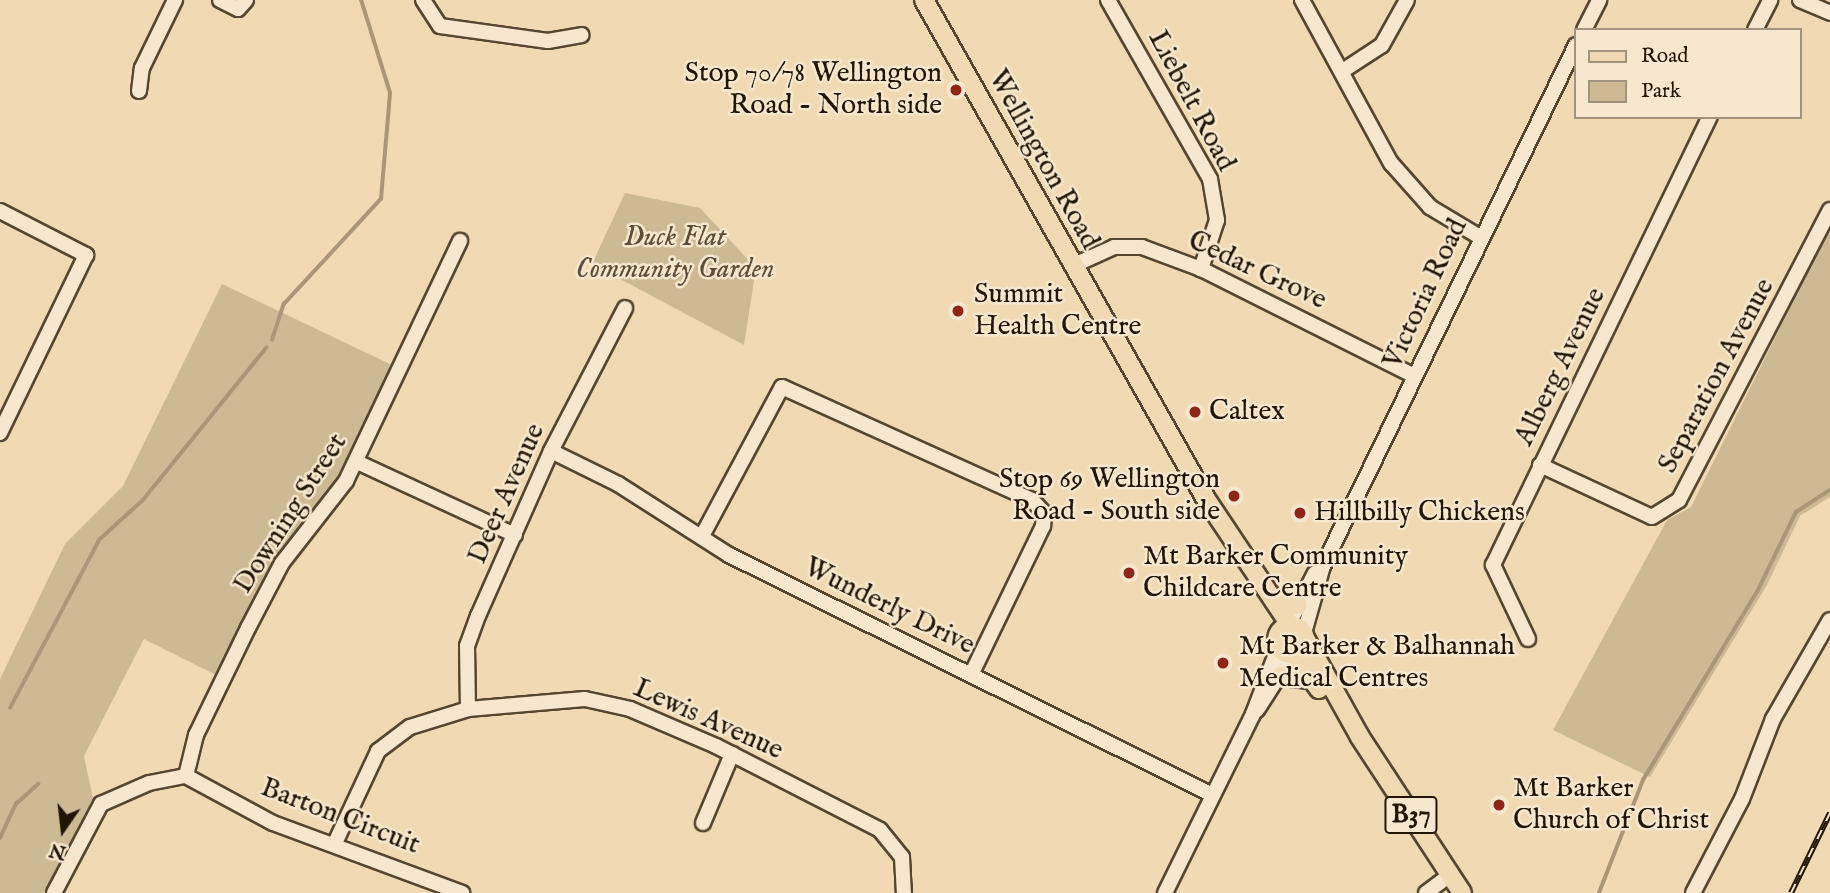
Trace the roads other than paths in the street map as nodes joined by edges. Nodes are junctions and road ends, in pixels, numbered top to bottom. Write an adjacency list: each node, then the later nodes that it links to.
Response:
1 (175, 0): 18 (street)
2 (220, 0): 3 (street)
3 (246, 0)
4 (423, 0): 15 (street)
5 (924, 0): 24 (main road, Wellington Road / B37)
6 (1108, 0): 25 (street, Liebelt Road)
7 (1302, 0): 17 (street)
8 (1407, 0): 17 (street)
9 (1599, 0): 13 (street)
10 (1770, 0): 14 (street)
11 (1800, 0): 12 (street)
12 (1830, 13)
13 (1585, 28)
14 (1756, 28)
15 (581, 35)
16 (1574, 49): 22 (street, Victoria Road)
17 (1345, 70): 22 (street)
18 (139, 91)
19 (1709, 119): 31 (street, Alberg Avenue)
20 (1830, 210): 31 (street, Separation Avenue)
21 (0, 211): 28 (street)
22 (1480, 237): 27 (street, Victoria Road)
23 (460, 241): 30 (street, Downing Street)
24 (1072, 266): 25 (street, Cedar Grove); 34 (main road, Wellington Road / B37)
25 (1201, 269): 27 (street, Cedar Grove)
26 (625, 308): 29 (street, Deer Avenue)
27 (1415, 376): 35 (street, Victoria Road)
28 (0, 433)
29 (551, 451): 32 (street, Deer Avenue); 33 (street, Wunderly Drive)
30 (357, 462): 32 (street); 48 (street, Downing Street)
31 (1540, 465): 40 (street, Alberg Avenue)
32 (515, 535): 44 (street, Deer Avenue)
33 (702, 536): 41 (street, Wunderly Drive); 41 (street)
34 (1244, 563): 36 (main road, Wellington Road / B37); 39 (main road, Wellington Road / B37)
35 (1323, 566): 37 (street, Victoria Road); 39 (street, Victoria Road)
36 (1275, 602): 37 (main road); 39 (main road, Wellington Road / B37)
37 (1298, 605): 39 (street, Victoria Road)
38 (1830, 620): 59 (street)
39 (1292, 639): 42 (street, Victoria Road); 43 (main road, Wellington Road / B37); 45 (street, Victoria Road); 46 (main road, Wellington Road / B37)
40 (1528, 639)
41 (971, 675): 49 (street, Wunderly Drive)
42 (1282, 676): 43 (main road); 45 (street, Victoria Road)
43 (1311, 678): 46 (main road, Wellington Road / B37)
44 (468, 709): 47 (street, Lewis Avenue); 51 (street, Lewis Avenue)
45 (1253, 714): 49 (street, Victoria Road)
46 (1360, 737): 52 (main road, Wellington Road / B37)
47 (732, 754): 50 (street); 55 (street, Lewis Avenue)
48 (186, 776): 51 (street, Barton Circuit); 53 (street)
49 (1213, 795): 56 (street, Victoria Road)
50 (703, 823)
51 (335, 843): 54 (street, Barton Circuit)
52 (1450, 875): 57 (street); 58 (main road, Wellington Road / B37)
53 (57, 892)
54 (462, 893)
55 (904, 893)
56 (1165, 893)
57 (1426, 893)
58 (1462, 893)
59 (1693, 893)

